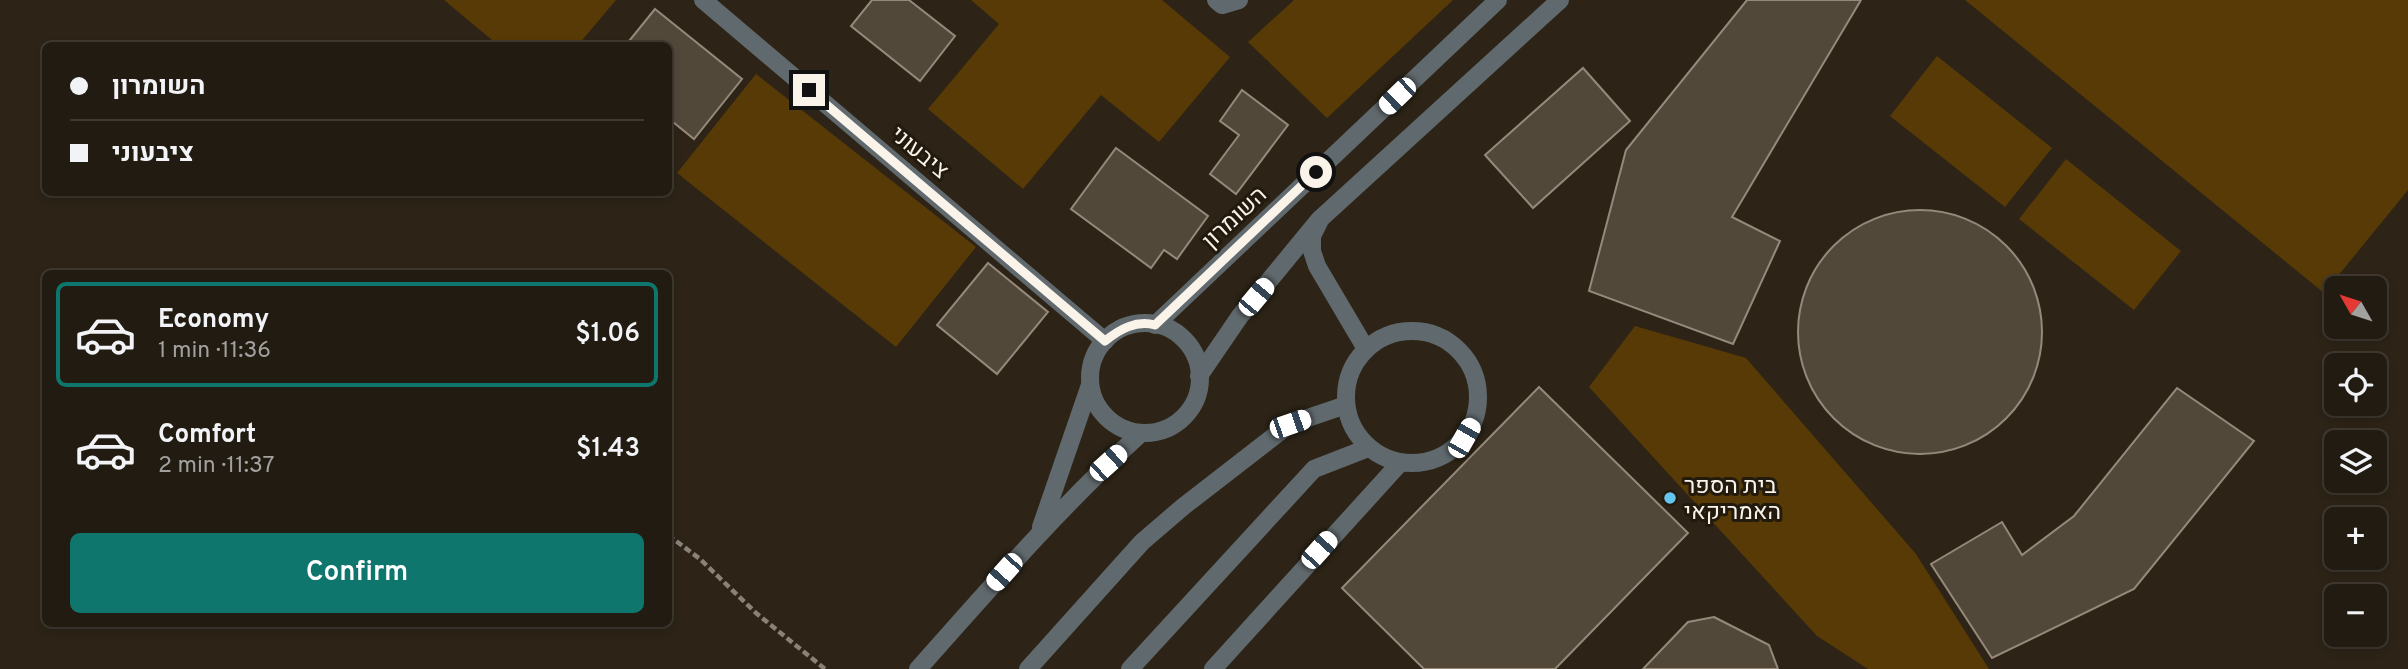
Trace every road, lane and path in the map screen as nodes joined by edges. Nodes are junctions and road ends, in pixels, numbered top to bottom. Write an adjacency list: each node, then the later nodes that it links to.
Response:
1 (703, 0): 8 (street, ציבעוני)
2 (1216, 0): 3 (street)
3 (1239, 0)
4 (1499, 0): 7 (street, השומרון)
5 (1559, 0): 6 (street)
6 (1320, 220): 9 (street); 10 (street)
7 (1155, 325): 8 (street); 10 (street)
8 (1105, 341): 11 (street)
9 (1366, 349): 12 (street); 15 (street)
10 (1199, 376): 13 (street)
11 (1090, 384): 13 (street); 16 (street)
12 (1346, 405): 14 (street); 20 (street)
13 (1141, 433): 16 (street)
14 (1367, 447): 15 (street); 21 (street)
15 (1400, 463): 22 (street)
16 (1039, 534): 19 (street)
17 (672, 538): 18 (path)
18 (825, 669)
19 (918, 669)
20 (1028, 669)
21 (1130, 669)
22 (1213, 669)

